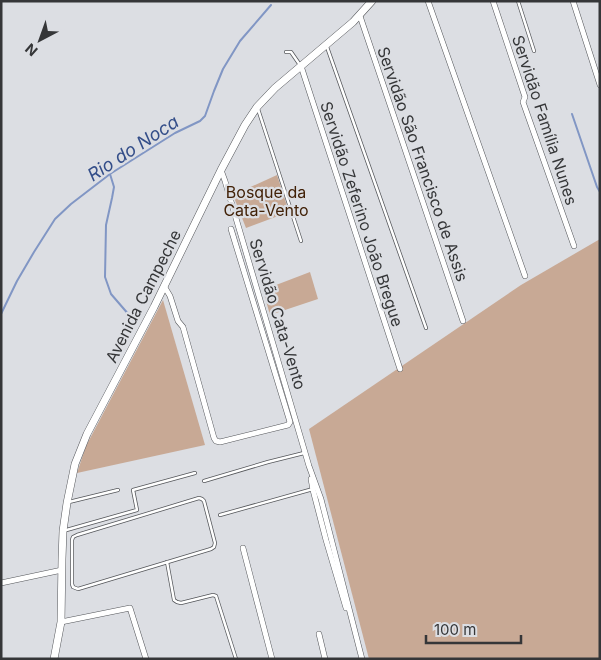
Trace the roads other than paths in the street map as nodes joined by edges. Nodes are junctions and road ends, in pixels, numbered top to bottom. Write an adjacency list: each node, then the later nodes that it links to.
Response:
1 (372, 1): 6 (main road, Avenida Campeche)
2 (428, 1): 17 (street)
3 (493, 1): 16 (street, Servidão Família Nunes)
4 (518, 1): 8 (lane)
5 (573, 1): 11 (street)
6 (360, 16): 7 (main road, Avenida Campeche); 19 (street, Servidão São Francisco de Assis)
7 (326, 45): 10 (main road, Avenida Campeche); 20 (lane)
8 (534, 51)
9 (286, 52): 10 (lane)
10 (301, 66): 12 (main road, Avenida Campeche); 23 (street, Servidão Zeferino João Bregue)
11 (600, 85)
12 (257, 107): 13 (main road, Avenida Campeche); 15 (lane)
13 (221, 170): 18 (main road, Avenida Campeche); 21 (street, Servidão Cata-Vento)
14 (231, 229): 22 (street)
15 (301, 241)
16 (574, 246)
17 (525, 276)
18 (164, 286): 22 (street); 29 (main road, Avenida Campeche)
19 (463, 321)
20 (426, 328)
21 (278, 357): 22 (street); 24 (street, Servidão Cata-Vento)
22 (270, 359)
23 (400, 369)
24 (306, 452): 26 (lane); 27 (street, Servidão Cata-Vento)
25 (195, 473): 31 (lane)
26 (204, 482)
27 (315, 489): 30 (lane); 44 (street, Servidão Cata-Vento)
28 (118, 490): 29 (lane)
29 (67, 502): 31 (main road, Avenida Campeche)
30 (220, 515)
31 (63, 531): 35 (main road, Avenida Campeche)
32 (243, 548): 42 (street)
33 (167, 562): 34 (lane); 34 (lane); 41 (lane)
34 (72, 564): 35 (lane)
35 (62, 568): 36 (street); 37 (main road, Avenida Campeche)
36 (1, 583)
37 (61, 622): 39 (main road, Avenida Campeche); 40 (street)
38 (319, 634): 43 (street)
39 (54, 659)
40 (146, 659)
41 (236, 659)
42 (272, 659)
43 (325, 659)
44 (362, 659)

